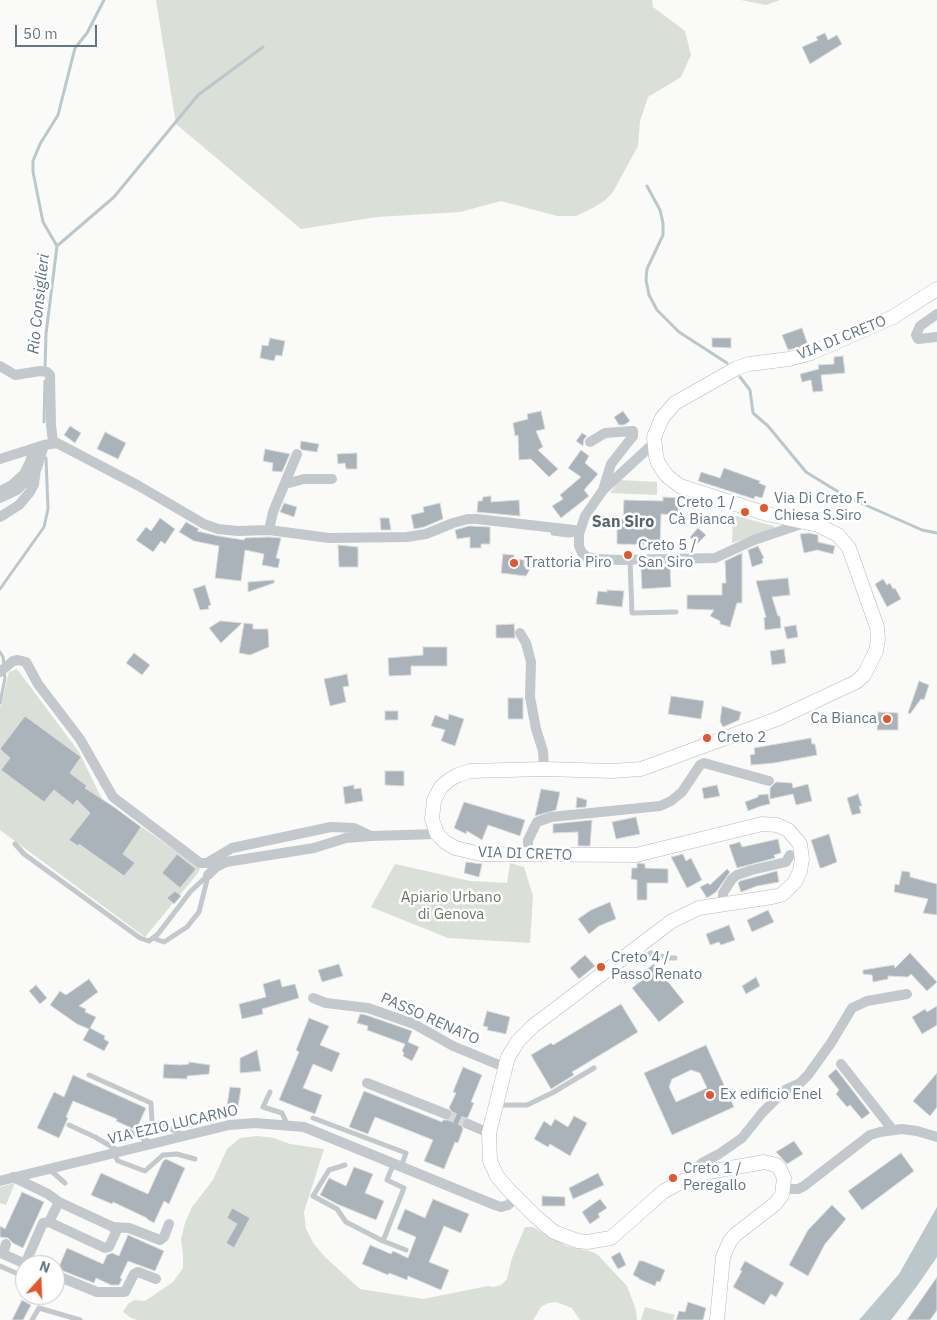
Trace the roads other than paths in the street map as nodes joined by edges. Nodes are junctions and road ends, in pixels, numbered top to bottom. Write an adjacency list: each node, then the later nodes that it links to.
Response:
1 (937, 289): 6 (main road, VIA DI CRETO)
2 (937, 314): 3 (street)
3 (937, 337)
4 (0, 366): 7 (street)
5 (590, 442): 13 (street)
6 (654, 443): 13 (street, VIA DI CRETO); 17 (main road)
7 (45, 444): 9 (street); 10 (street); 14 (street); 18 (street)
8 (297, 454): 12 (street)
9 (0, 459)
10 (36, 468): 15 (street); 16 (street)
11 (332, 479): 12 (street)
12 (285, 484): 18 (street)
13 (603, 490): 20 (street, VIA DI CRETO)
14 (0, 491)
15 (0, 498)
16 (0, 517)
17 (804, 523): 21 (street); 25 (main road)
18 (269, 530): 20 (street)
19 (553, 533): 20 (lane)
20 (579, 534): 21 (street)
21 (630, 560): 22 (lane)
22 (676, 612)
23 (520, 633): 25 (street)
24 (0, 672): 28 (street)
25 (544, 768): 27 (main road)
26 (769, 781): 30 (street)
27 (436, 834): 28 (street); 30 (main road, VIA DI CRETO)
28 (371, 836): 32 (street)
29 (15, 844): 34 (lane)
30 (528, 855): 33 (main road, VIA DI CRETO)
31 (790, 855): 33 (street)
32 (208, 875): 34 (lane); 34 (lane)
33 (723, 904): 35 (main road, VIA DI CRETO)
34 (153, 938)
35 (628, 954): 36 (lane); 40 (main road, VIA DI CRETO)
36 (675, 958)
37 (907, 994): 62 (street)
38 (313, 998): 40 (street, PASSO RENATO)
39 (841, 1064): 51 (street)
40 (504, 1067): 45 (main road, VIA DI CRETO)
41 (594, 1068): 45 (lane)
42 (89, 1075): 54 (lane)
43 (367, 1083): 46 (street)
44 (270, 1092): 50 (lane)
45 (496, 1105): 53 (main road, VIA DI CRETO)
46 (446, 1114)
47 (312, 1118): 60 (lane)
48 (468, 1124): 53 (street)
49 (69, 1126): 57 (lane)
50 (288, 1126): 54 (street, VIA EZIO LUCARNO); 60 (street, VIA EZIO LUCARNO)
51 (892, 1129): 55 (street); 66 (street)
52 (129, 1131): 56 (lane)
53 (489, 1133): 67 (main road, VIA DI CRETO)
54 (188, 1136): 56 (street, VIA EZIO LUCARNO)
55 (937, 1137)
56 (154, 1144): 57 (street, VIA EZIO LUCARNO)
57 (118, 1153): 58 (lane); 61 (street, VIA EZIO LUCARNO)
58 (195, 1159)
59 (345, 1165): 72 (lane)
60 (397, 1166): 67 (street, VIA EZIO LUCARNO); 72 (lane)
61 (49, 1169): 63 (street, VIA EZIO LUCARNO); 65 (lane)
62 (697, 1174): 66 (main road, VIA DI CRETO); 67 (main road, VIA DI CRETO)
63 (13, 1177): 64 (street, VIA EZIO LUCARNO); 68 (street)
64 (0, 1181)
65 (64, 1183)
66 (784, 1189): 83 (main road)
67 (516, 1198)
68 (59, 1202): 69 (street); 71 (street)
69 (50, 1222): 71 (street); 75 (street)
70 (169, 1224): 71 (street)
71 (112, 1227)
72 (383, 1241): 74 (lane)
73 (6, 1244): 76 (street)
74 (406, 1250)
75 (31, 1255)
76 (15, 1259)
77 (0, 1266): 78 (lane)
78 (15, 1273)
79 (65, 1279): 80 (street)
80 (156, 1279)
81 (32, 1320): 82 (lane)
82 (80, 1320)
83 (717, 1320)

